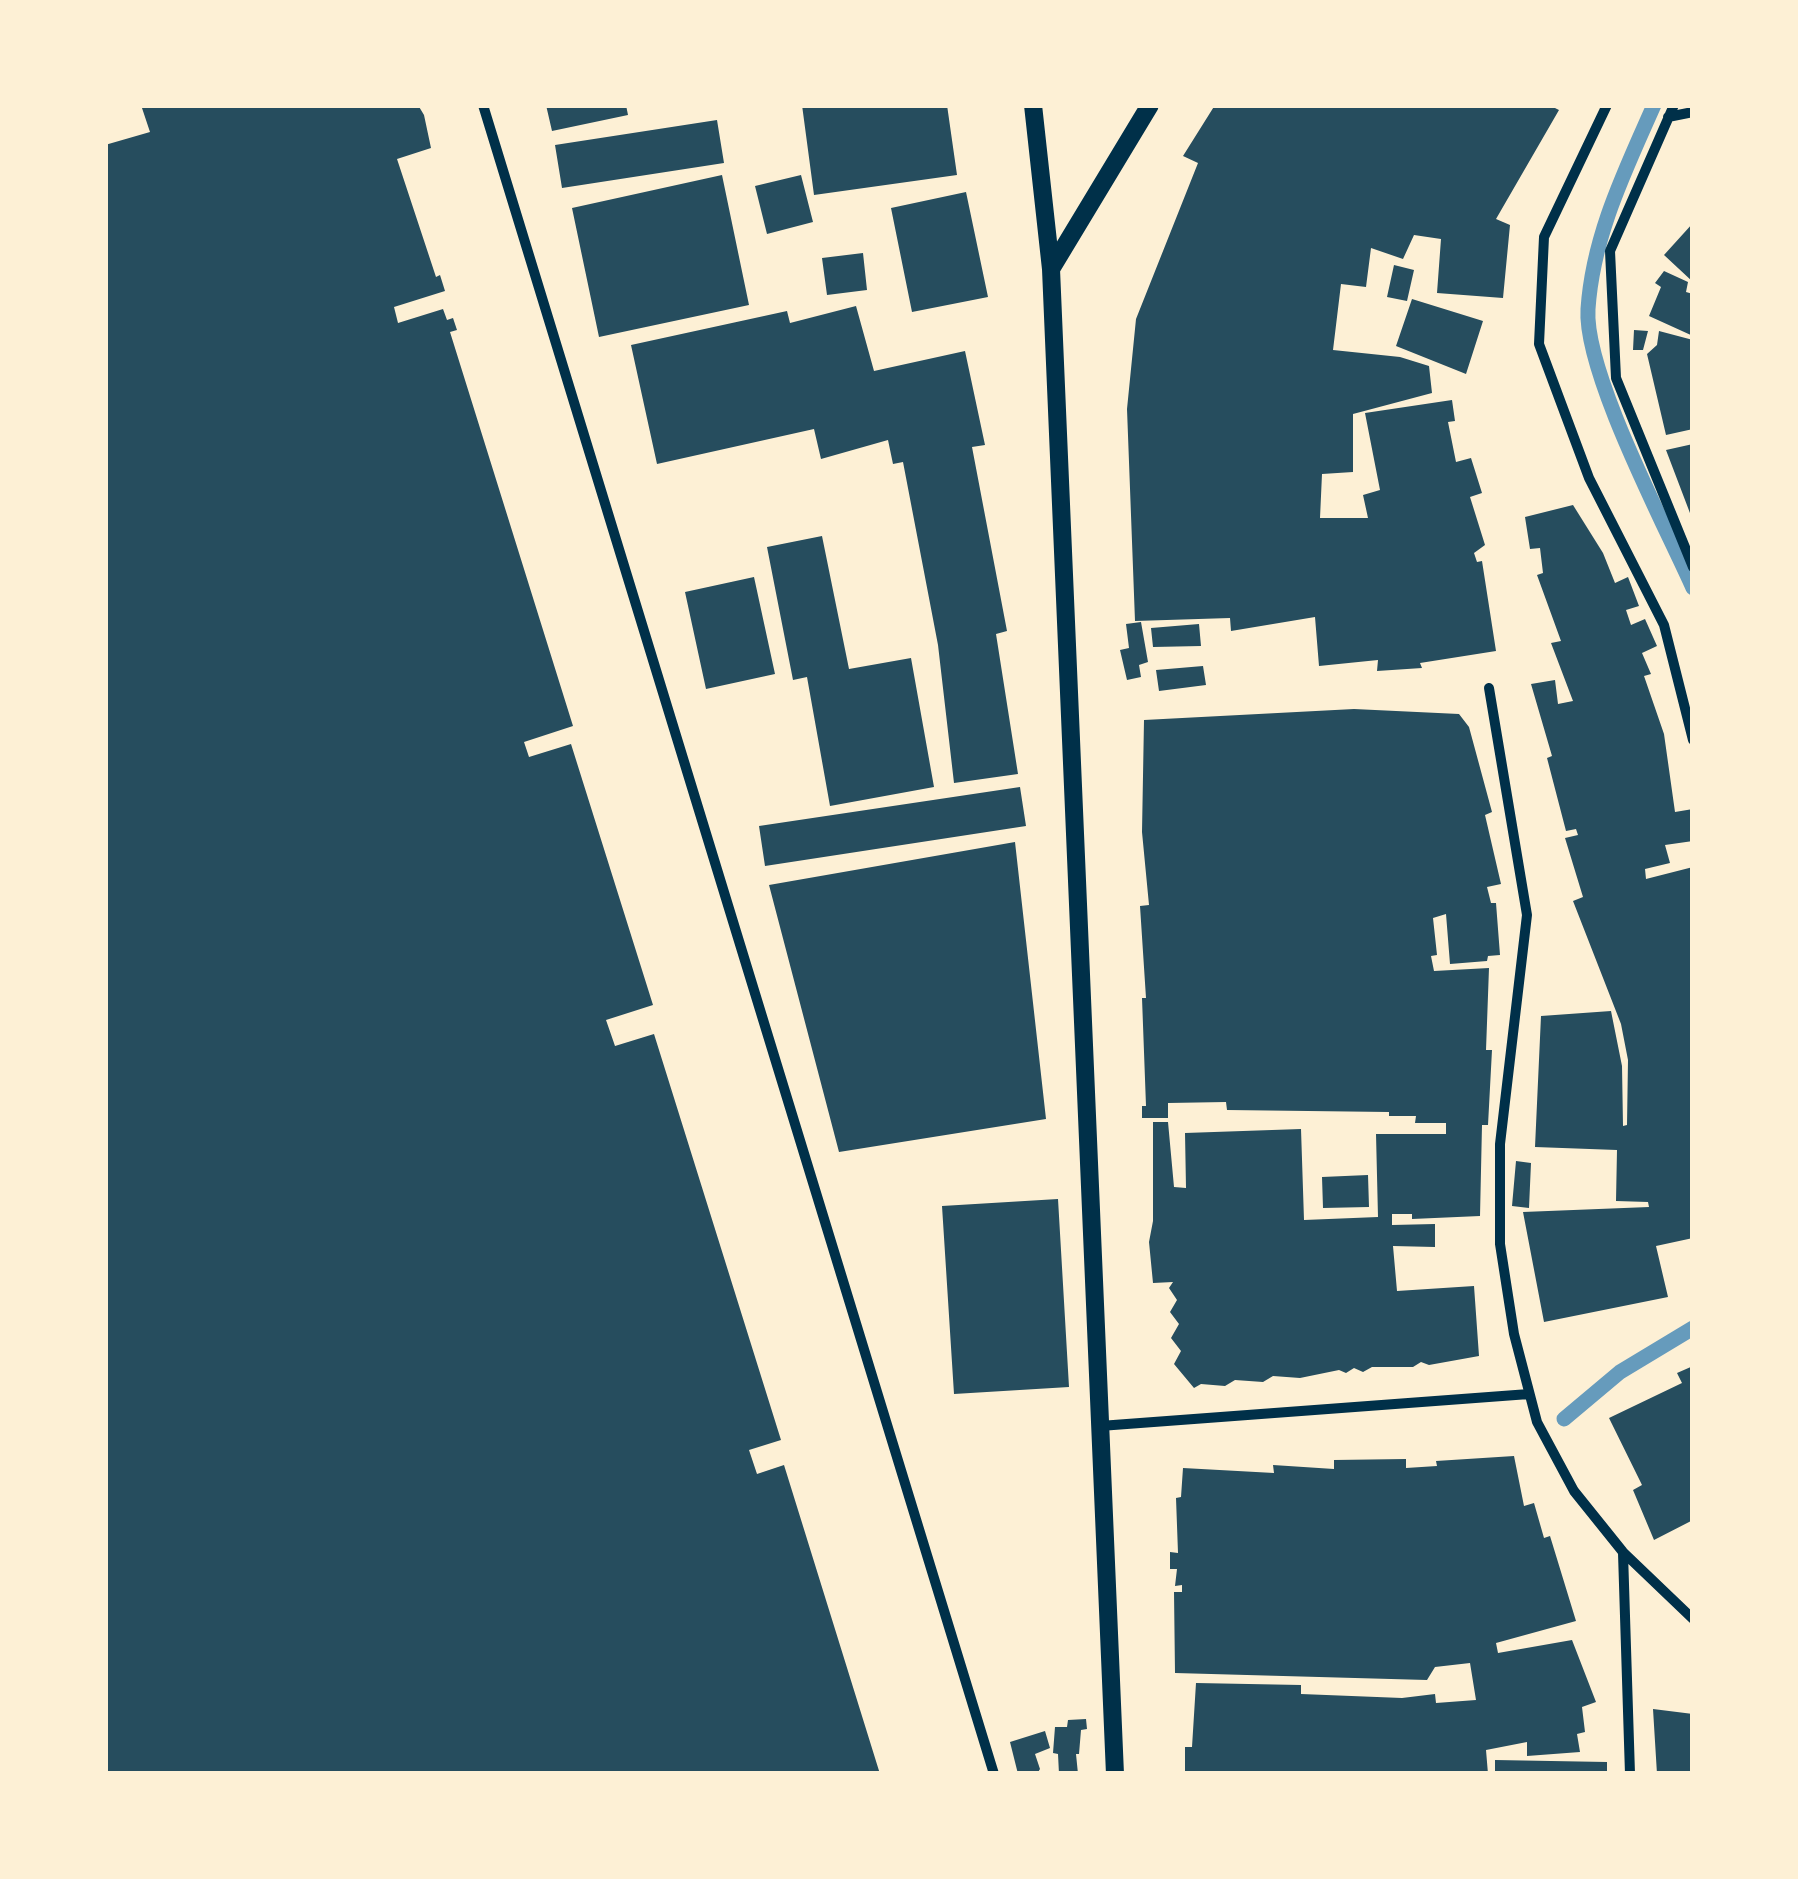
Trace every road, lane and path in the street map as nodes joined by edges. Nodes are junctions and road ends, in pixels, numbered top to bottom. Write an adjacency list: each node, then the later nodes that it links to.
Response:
1 (484, 105): 16 (street)
2 (1033, 105): 8 (street)
3 (1150, 105): 8 (street)
4 (1608, 105): 11 (street)
5 (1674, 105): 7 (street)
6 (1693, 112): 7 (street)
7 (1668, 117): 9 (street)
8 (1051, 270): 13 (street)
9 (1693, 567)
10 (1489, 688): 12 (street)
11 (1693, 740)
12 (1529, 1394): 13 (street); 14 (street)
13 (1100, 1426): 17 (street)
14 (1623, 1552): 15 (street); 18 (street)
15 (1693, 1619)
16 (994, 1774)
17 (1115, 1774)
18 (1630, 1774)

